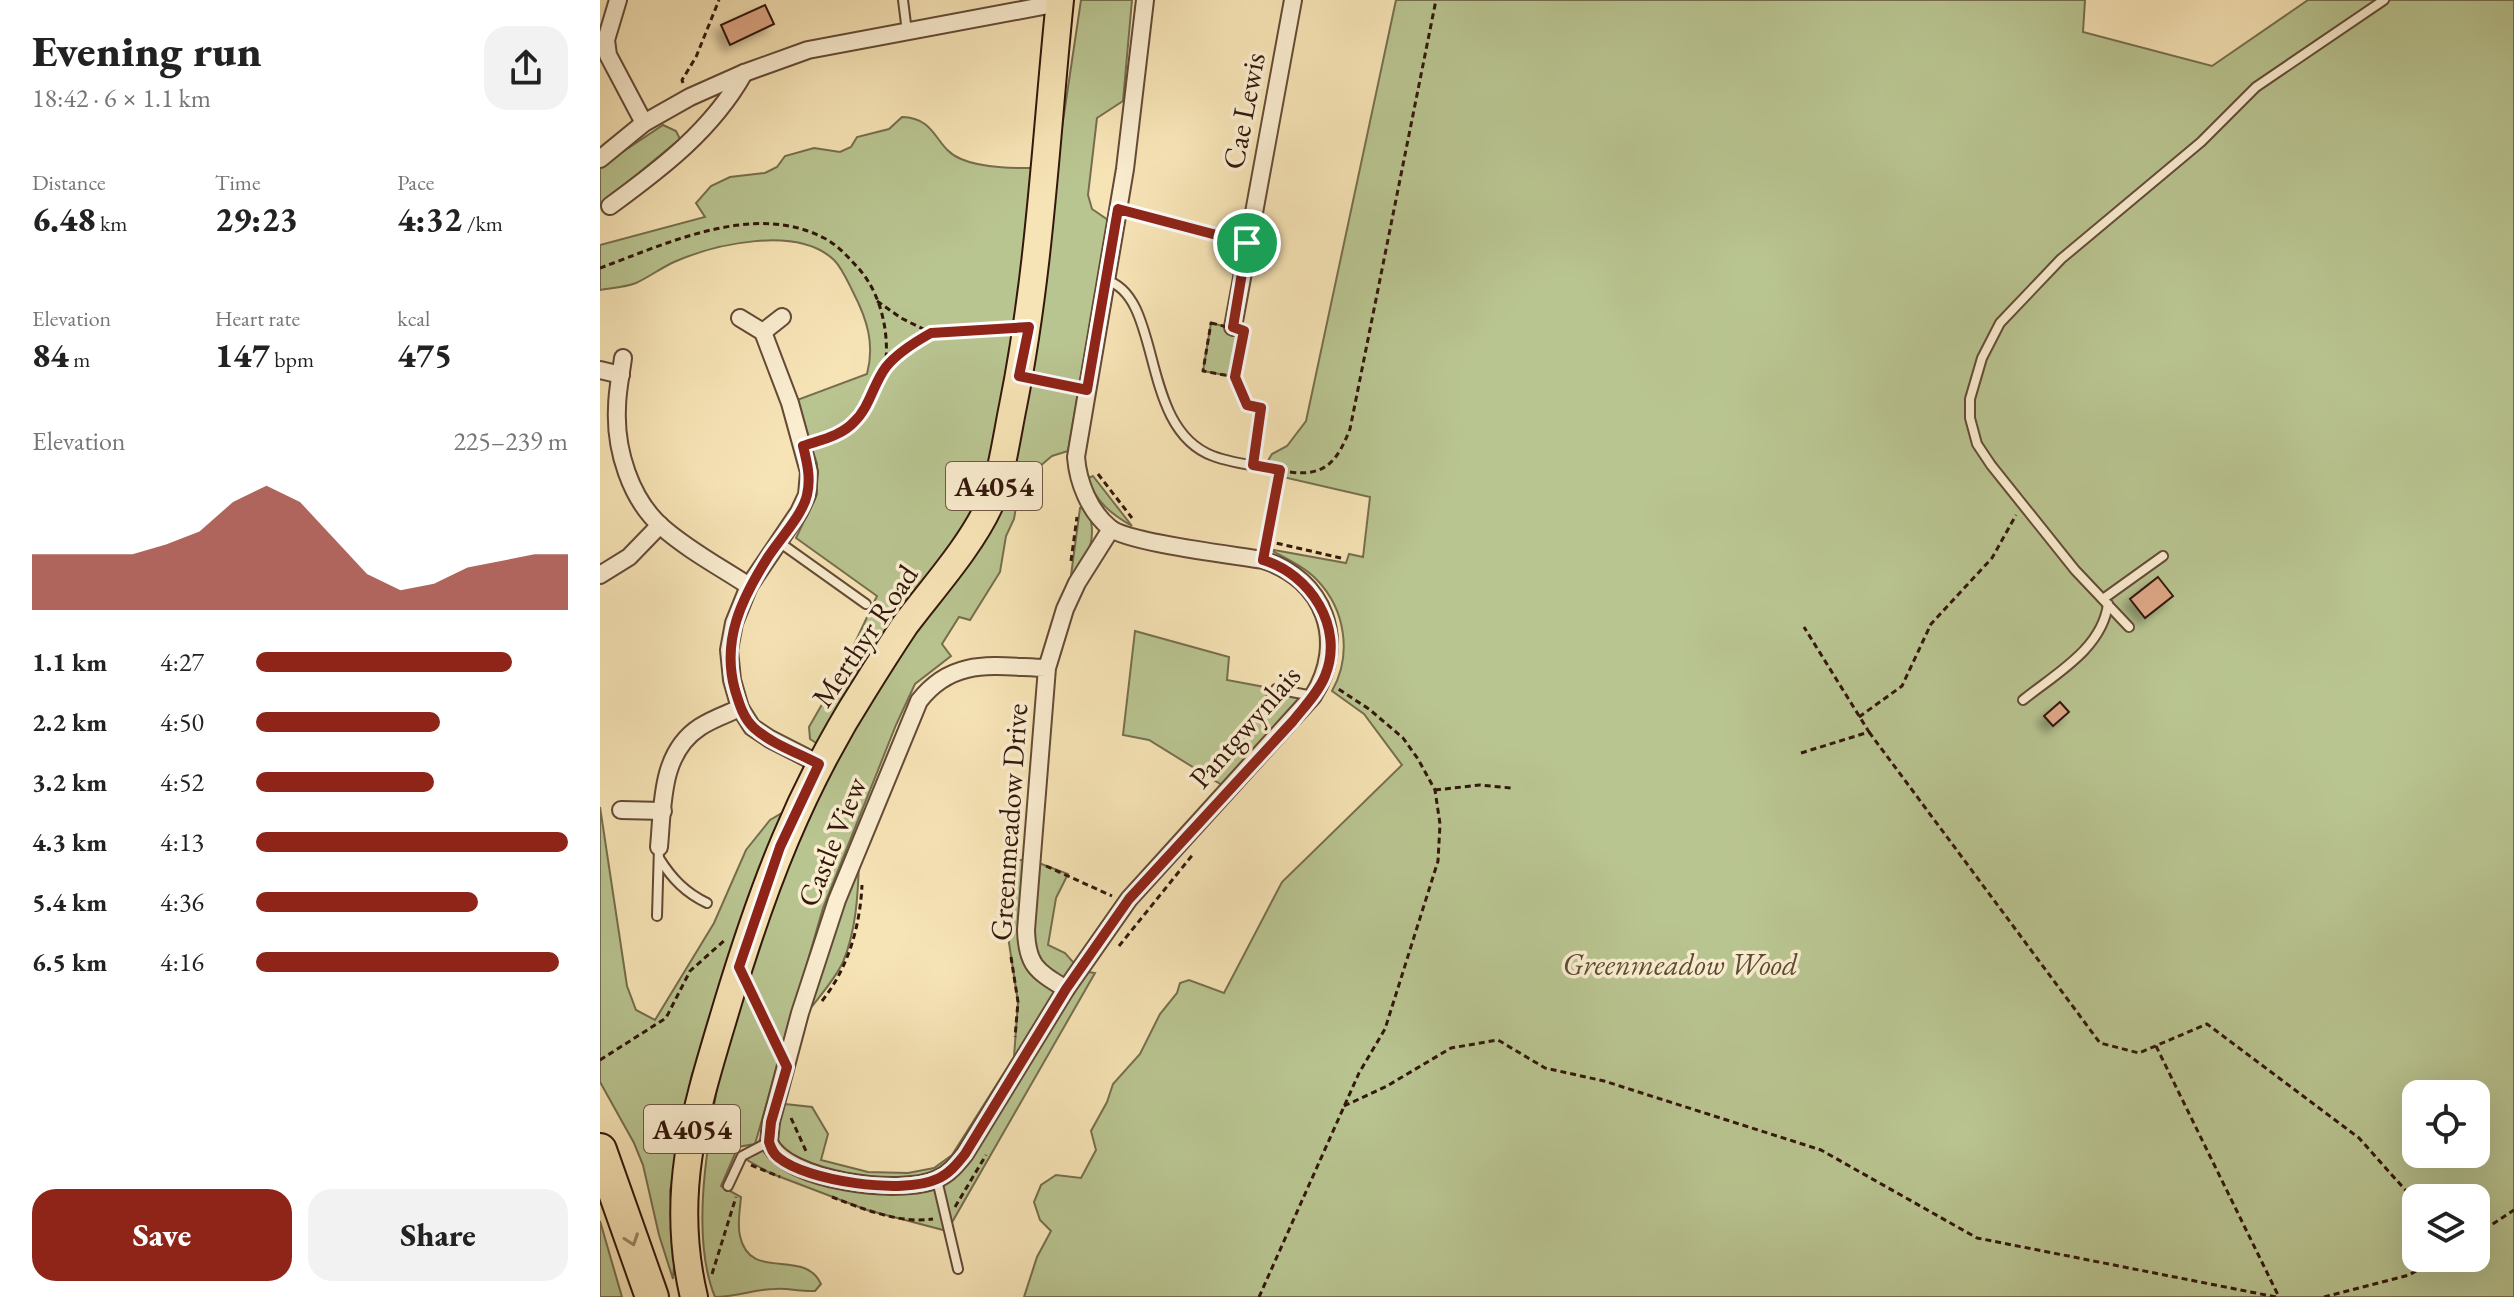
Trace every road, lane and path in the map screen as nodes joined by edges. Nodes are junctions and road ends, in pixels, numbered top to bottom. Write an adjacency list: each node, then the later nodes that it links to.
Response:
1 (618, 0): 12 (street)
2 (719, 0): 11 (path)
3 (903, 0): 9 (lane)
4 (1145, 0): 15 (street)
5 (1293, 0): 16 (street, Cae Lewis)
6 (1436, 0): 34 (path)
7 (2384, 0): 36 (lane)
8 (1060, 2): 9 (street); 22 (main road, Merthyr Road / A4054)
9 (908, 33): 10 (street)
10 (744, 73): 11 (street); 14 (street)
11 (690, 97): 12 (street)
12 (644, 123): 13 (street)
13 (600, 159)
14 (610, 206)
15 (1118, 209): 16 (path); 18 (street)
16 (1247, 243): 23 (street, Cae Lewis)
17 (600, 268): 19 (path)
18 (1106, 280): 30 (street); 33 (lane)
19 (877, 301): 25 (path); 26 (path)
20 (782, 317): 24 (street)
21 (740, 318): 24 (street)
22 (1029, 327): 25 (path); 28 (main road, Merthyr Road / A4054)
23 (1233, 327): 29 (path); 29 (path)
24 (763, 332): 31 (street)
25 (931, 333): 26 (path)
26 (885, 368): 31 (path)
27 (600, 370): 37 (street)
28 (1019, 376): 30 (path); 61 (main road, Merthyr Road / A4054)
29 (1235, 377): 33 (path)
30 (1087, 390): 32 (street)
31 (803, 446): 40 (street)
32 (1077, 448): 35 (street); 39 (path)
33 (1253, 465): 34 (lane)
34 (1280, 470): 41 (path)
35 (1081, 485): 38 (street); 45 (path)
36 (2022, 505): 48 (lane); 58 (path)
37 (660, 525): 46 (street); 47 (street)
38 (1111, 529): 39 (street, Pantgwynlais); 52 (street, Greenmeadow Drive)
39 (1149, 540): 44 (street, Pantgwynlais)
40 (778, 541): 47 (street); 49 (lane)
41 (1267, 541): 43 (path); 44 (path)
42 (2163, 556): 48 (lane)
43 (1341, 558)
44 (1263, 560): 53 (street, Pantgwynlais)
45 (1071, 563)
46 (600, 575)
47 (749, 586): 57 (street)
48 (2106, 602): 51 (lane); 55 (lane)
49 (866, 604)
50 (1804, 627): 58 (path)
51 (2129, 627)
52 (1047, 668): 66 (street, Castle View); 68 (street, Greenmeadow Drive)
53 (1324, 679): 54 (street, Pantgwynlais); 63 (path)
54 (1313, 696): 56 (lane); 70 (street, Pantgwynlais)
55 (2023, 700)
56 (1269, 702)
57 (740, 708): 61 (street); 65 (street)
58 (1859, 717): 59 (path)
59 (1869, 732): 60 (path); 76 (path)
60 (1801, 753)
61 (819, 764): 71 (main road, Merthyr Road / A4054)
62 (1511, 788): 63 (path)
63 (1435, 790): 80 (path)
64 (621, 810): 65 (street)
65 (663, 811): 67 (street)
66 (858, 846): 75 (street, Castle View); 75 (path)
67 (659, 852): 69 (lane); 72 (lane)
68 (1031, 860): 70 (path); 74 (street, Greenmeadow Drive)
69 (707, 903)
70 (1126, 903): 74 (street, Pantgwynlais)
71 (758, 910): 73 (main road, Merthyr Road / A4054); 77 (path)
72 (657, 916)
73 (739, 967): 78 (path); 92 (main road, Merthyr Road / A4054)
74 (1066, 989): 84 (street)
75 (796, 1031): 78 (street, Castle View)
76 (2156, 1046): 86 (path); 95 (path)
77 (600, 1060)
78 (787, 1067): 79 (street, Castle View)
79 (780, 1092): 81 (street, Castle View); 83 (path)
80 (1344, 1106): 94 (path); 95 (path)
81 (769, 1142): 83 (street); 85 (lane)
82 (600, 1150): 93 (highway, one-way to 93)
83 (816, 1174): 84 (street)
84 (937, 1180): 90 (lane)
85 (728, 1186)
86 (2402, 1186)
87 (737, 1192): 92 (path)
88 (2514, 1210): 89 (path)
89 (2490, 1226)
90 (958, 1269)
91 (2414, 1272): 96 (path)
92 (702, 1290)
93 (652, 1297)
94 (1259, 1297)
95 (2278, 1297)
96 (2324, 1297)

